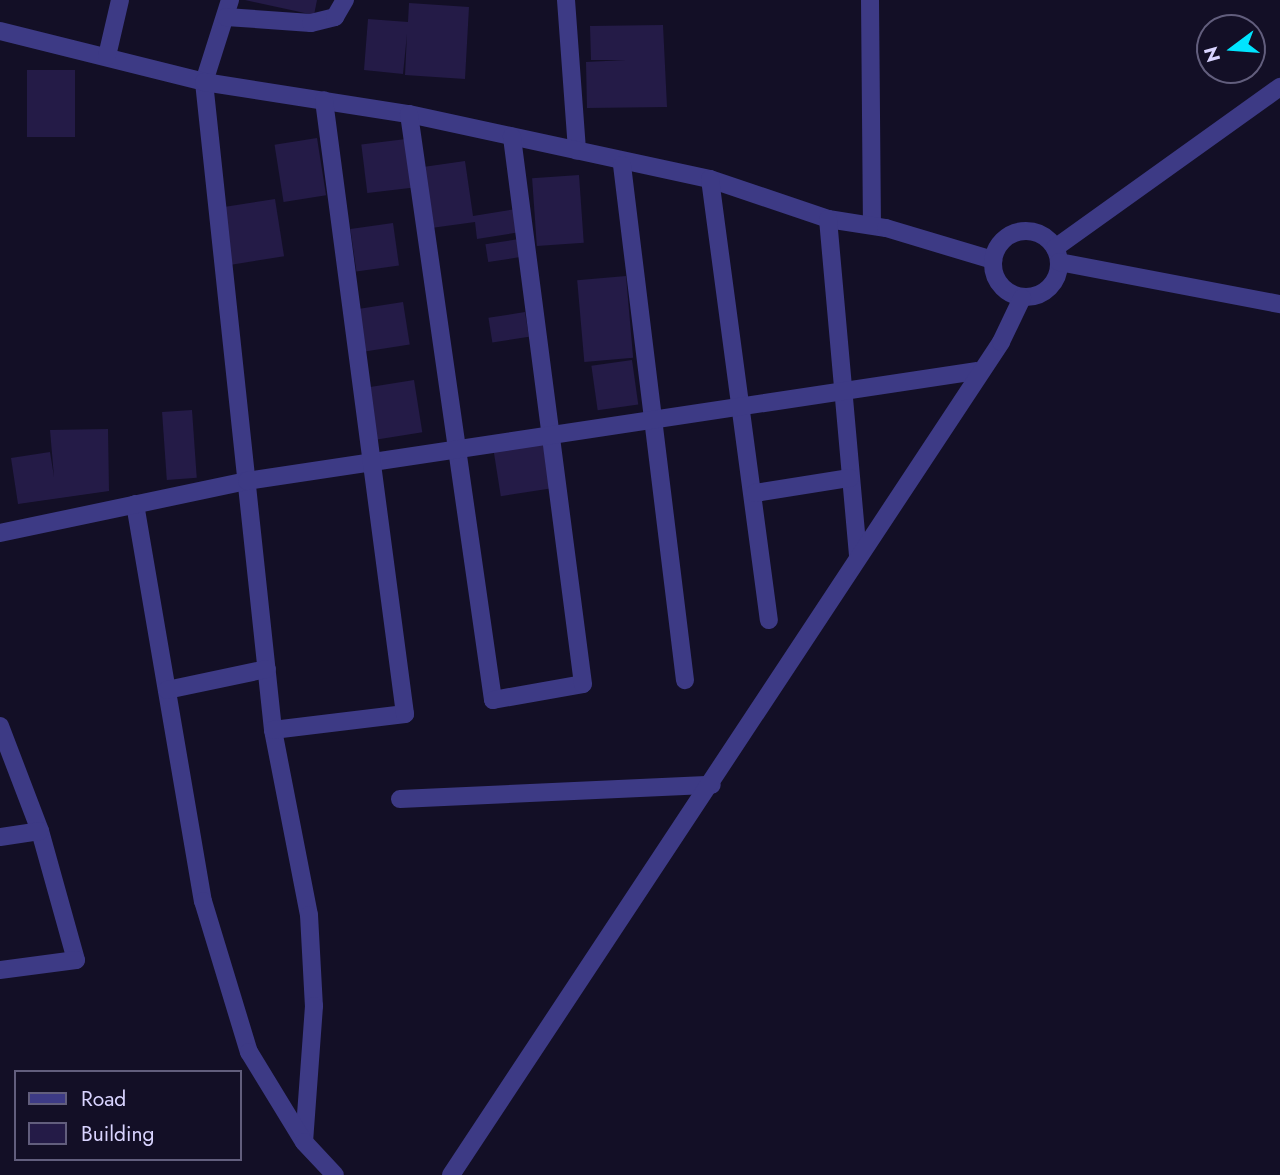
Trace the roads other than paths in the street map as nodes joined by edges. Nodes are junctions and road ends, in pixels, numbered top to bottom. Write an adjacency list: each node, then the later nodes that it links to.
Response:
1 (120, 0): 7 (street)
2 (345, 0): 5 (street)
3 (566, 0): 13 (street)
4 (870, 0): 17 (street)
5 (228, 8): 8 (street)
6 (0, 31): 7 (street)
7 (107, 56): 8 (street)
8 (204, 82): 10 (street); 30 (street)
9 (1280, 87): 18 (street)
10 (324, 100): 11 (street); 28 (street)
11 (409, 114): 12 (street); 27 (street)
12 (512, 137): 13 (street); 26 (street)
13 (577, 150): 14 (street)
14 (622, 165): 15 (street); 25 (street)
15 (710, 179): 16 (street); 24 (street)
16 (828, 219): 17 (street); 23 (street)
17 (872, 225): 19 (street)
18 (1057, 255): 19 (street); 20 (street); 21 (street)
19 (993, 260): 20 (street)
20 (1021, 298): 22 (street)
21 (1280, 304)
22 (976, 371): 23 (street); 34 (street)
23 (839, 394): 24 (street); 29 (street)
24 (745, 405): 25 (street); 31 (street)
25 (653, 419): 26 (street); 37 (street)
26 (550, 434): 27 (street); 27 (street)
27 (458, 449): 28 (street)
28 (368, 464): 30 (street); 40 (street)
29 (850, 478): 31 (street); 34 (street)
30 (247, 481): 32 (street); 36 (street)
31 (755, 493): 35 (street)
32 (135, 504): 33 (street); 38 (street)
33 (0, 533)
34 (858, 557): 41 (street)
35 (769, 620)
36 (267, 669): 38 (street); 40 (street)
37 (685, 680)
38 (167, 690): 46 (street)
39 (0, 726): 43 (street)
40 (273, 730): 46 (street)
41 (712, 785): 42 (street); 48 (street)
42 (400, 799)
43 (40, 831): 44 (street); 45 (street)
44 (0, 837)
45 (0, 970)
46 (304, 1142): 47 (street)
47 (335, 1175)
48 (451, 1175)

